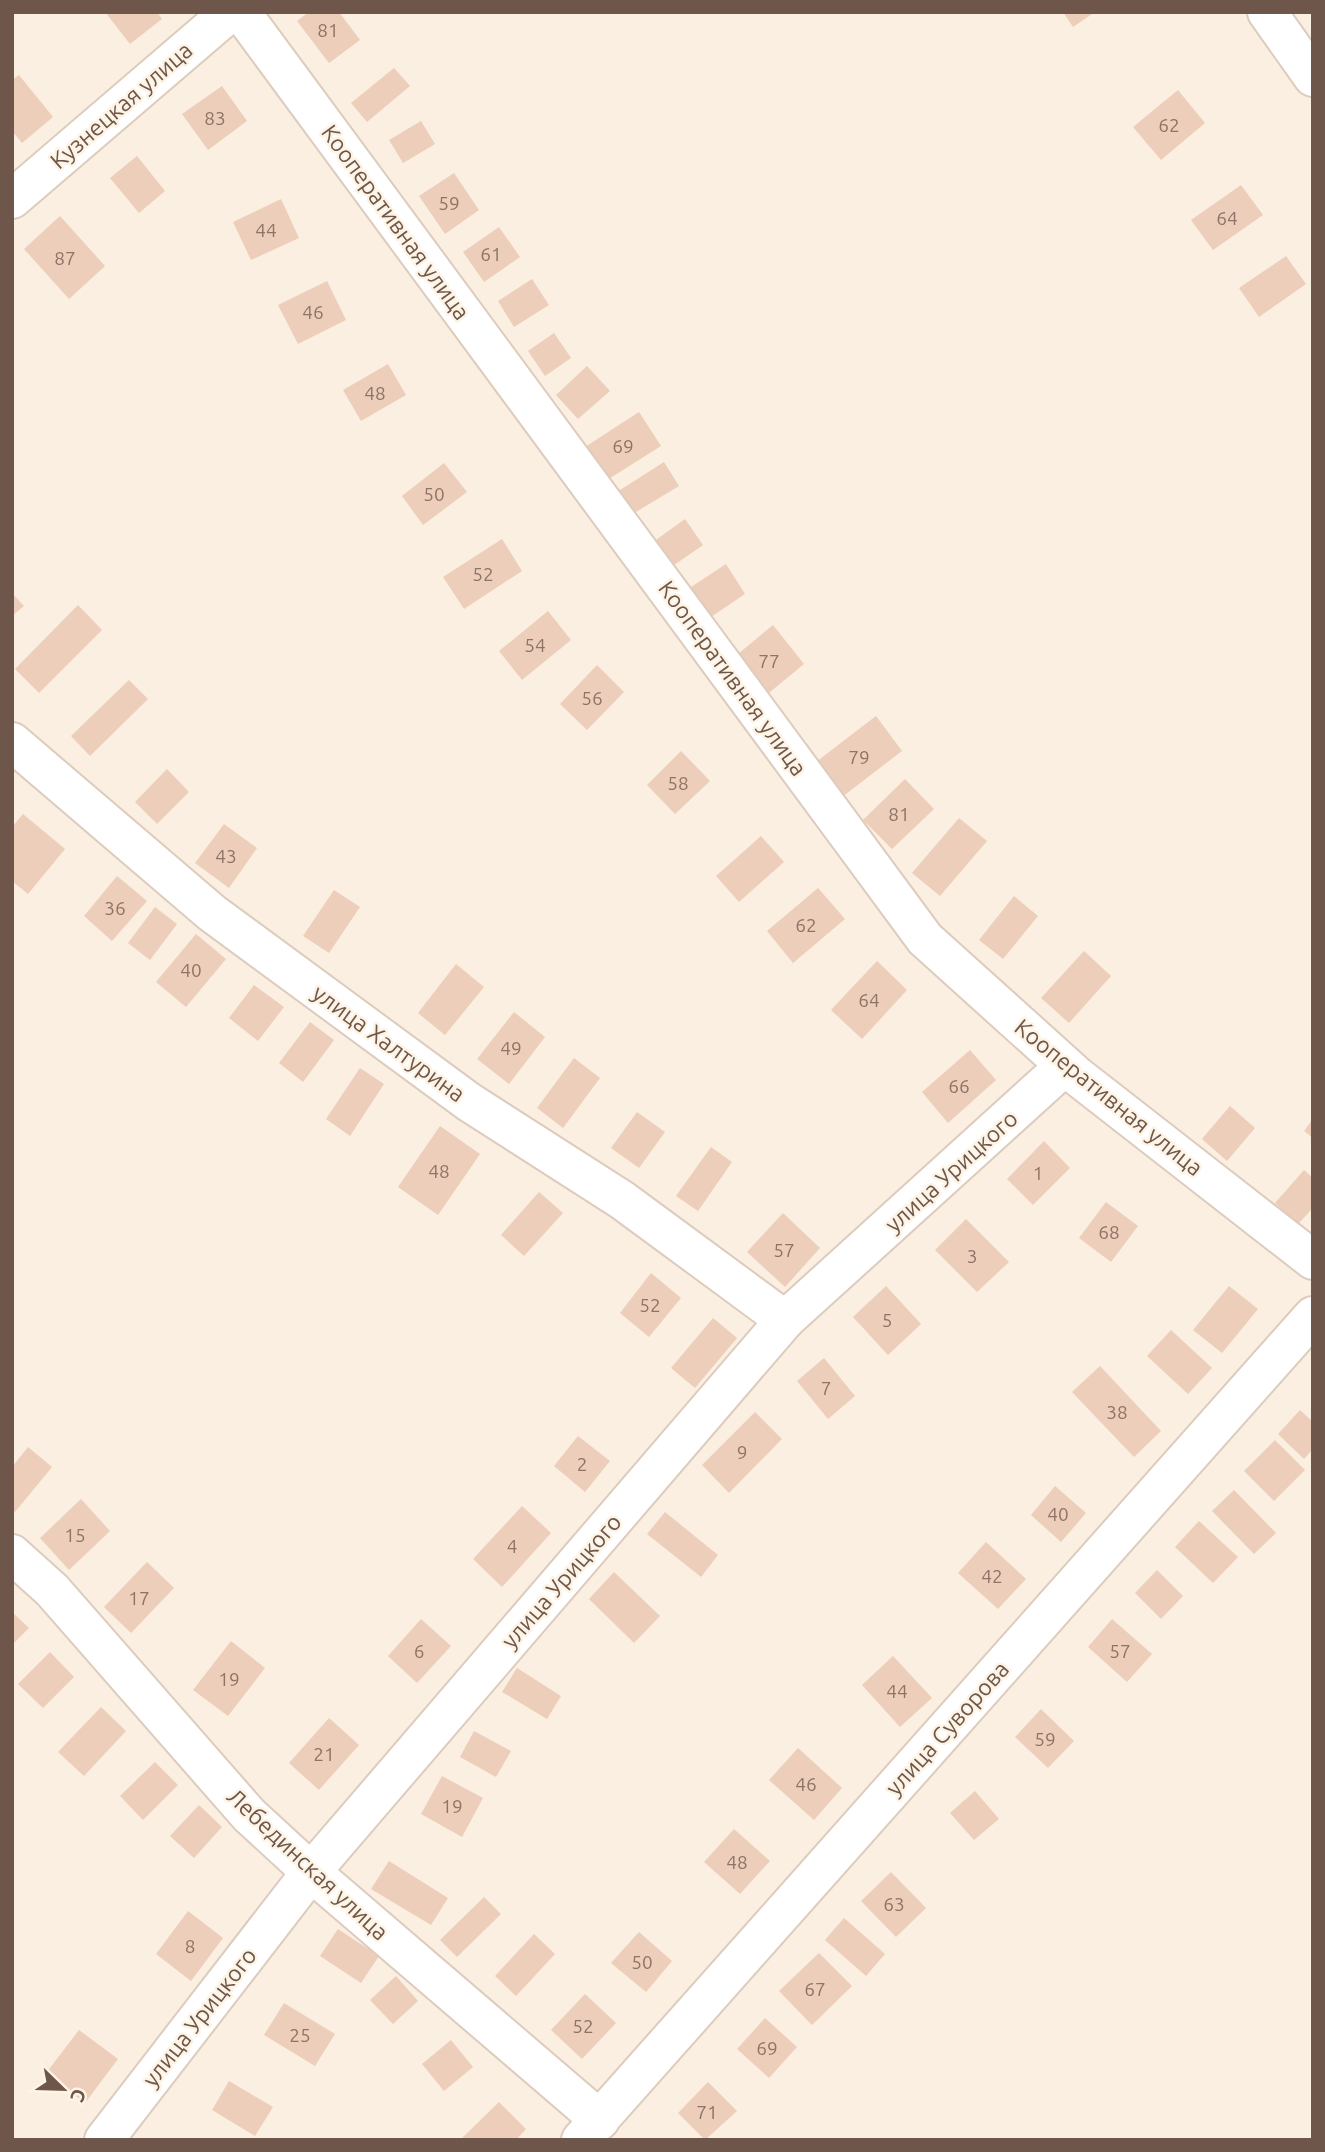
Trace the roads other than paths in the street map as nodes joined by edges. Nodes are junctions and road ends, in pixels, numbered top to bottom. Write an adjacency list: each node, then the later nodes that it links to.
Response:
1 (230, 12): 5 (street, Кузнецкая улица)
2 (241, 12): 7 (street, Кооперативная улица)
3 (1267, 12): 4 (street)
4 (1313, 77)
5 (12, 198)
6 (12, 742): 10 (street, улица Халтурина)
7 (1065, 1066): 8 (street, Кооперативная улица); 10 (street, улица Урицкого)
8 (1313, 1260)
9 (1313, 1316): 13 (street, улица Суворова)
10 (785, 1320): 12 (street, улица Урицкого)
11 (12, 1554): 12 (street, Лебединская улица)
12 (311, 1872): 13 (street, Лебединская улица); 14 (street, улица Урицкого)
13 (590, 2130)
14 (103, 2140)

